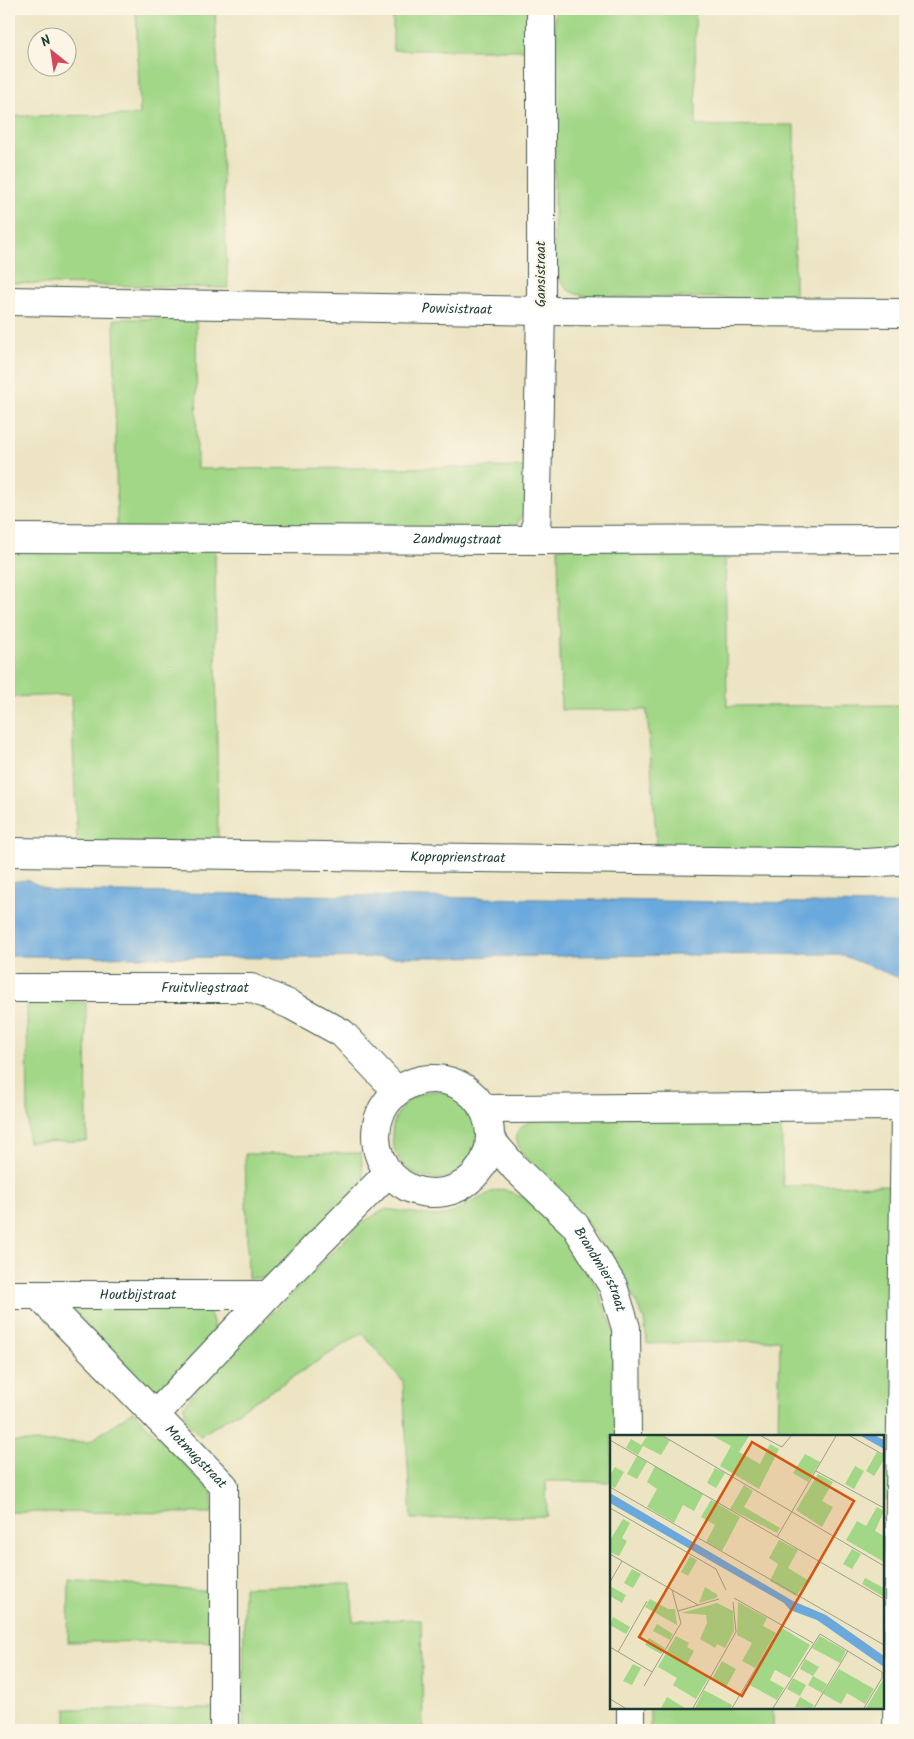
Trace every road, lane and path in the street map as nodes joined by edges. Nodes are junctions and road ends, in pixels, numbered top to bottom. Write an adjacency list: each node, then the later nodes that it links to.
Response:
1 (541, 9): 3 (street, Gansistraat)
2 (9, 301): 3 (street, Powisistraat)
3 (541, 311): 4 (street, Powisistraat); 7 (street, Gansistraat)
4 (905, 313)
5 (9, 538): 7 (street, Zandmugstraat)
6 (905, 539): 7 (street, Zandmugstraat)
7 (536, 540)
8 (9, 852): 9 (street, Koproprienstraat)
9 (905, 858)
10 (9, 988): 11 (street, Fruitvliegstraat)
11 (397, 1091): 13 (street); 16 (street)
12 (905, 1106): 13 (street)
13 (485, 1110): 15 (street)
14 (905, 1112): 25 (street)
15 (491, 1140): 16 (street); 21 (street, Brandmierstraat)
16 (388, 1173): 19 (street)
17 (9, 1295): 18 (street, Houtbijstraat)
18 (38, 1295): 19 (street, Houtbijstraat); 20 (street, Motmugstraat)
19 (268, 1295): 20 (street)
20 (156, 1414): 23 (street, Motmugstraat)
21 (627, 1435)
22 (630, 1709): 24 (street)
23 (224, 1730)
24 (631, 1730)
25 (897, 1730)

